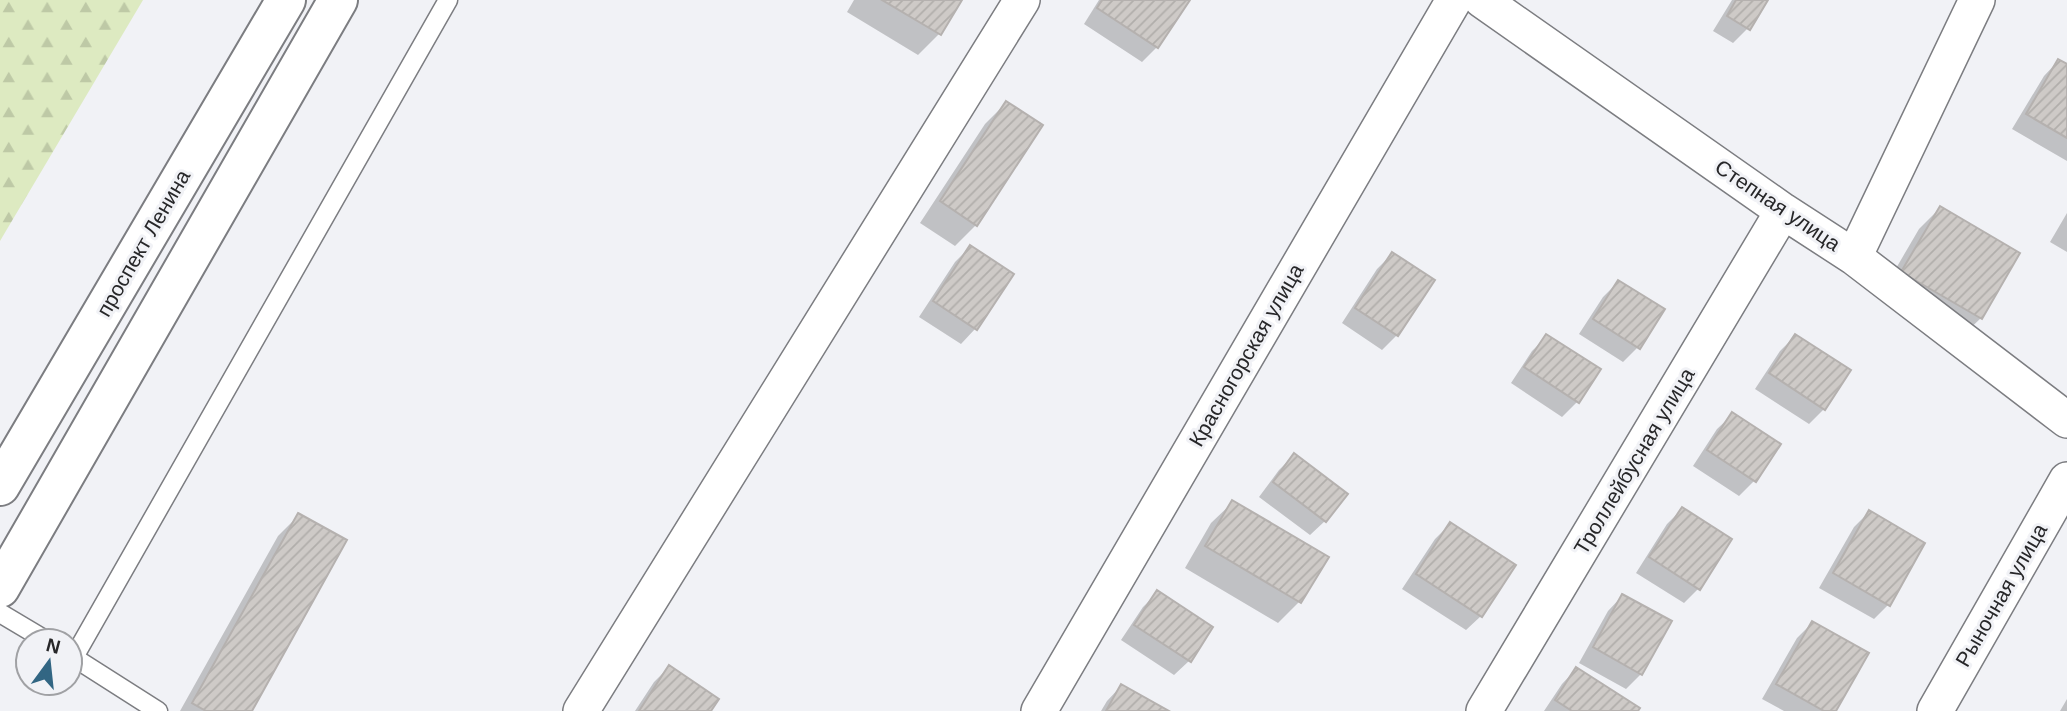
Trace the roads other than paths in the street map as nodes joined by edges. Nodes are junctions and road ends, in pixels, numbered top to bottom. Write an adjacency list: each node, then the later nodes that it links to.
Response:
1 (286, 0): 12 (main road, проспект Ленина)
2 (338, 0): 13 (main road)
3 (448, 0): 16 (lane)
4 (1022, 0): 19 (street)
5 (1454, 0): 20 (street, Красногорская улица)
6 (1482, 0): 8 (street, Степная улица)
7 (1977, 0): 9 (street)
8 (1783, 211): 9 (street, Степная улица); 21 (street, Троллейбусная улица)
9 (1854, 257): 10 (street, Степная улица)
10 (2067, 420)
11 (2067, 480): 22 (street, Рыночная улица)
12 (0, 486)
13 (0, 588)
14 (0, 613): 15 (lane)
15 (24, 627)
16 (84, 635)
17 (84, 664): 18 (lane)
18 (158, 711)
19 (581, 711)
20 (1040, 711)
21 (1484, 711)
22 (1935, 711)

